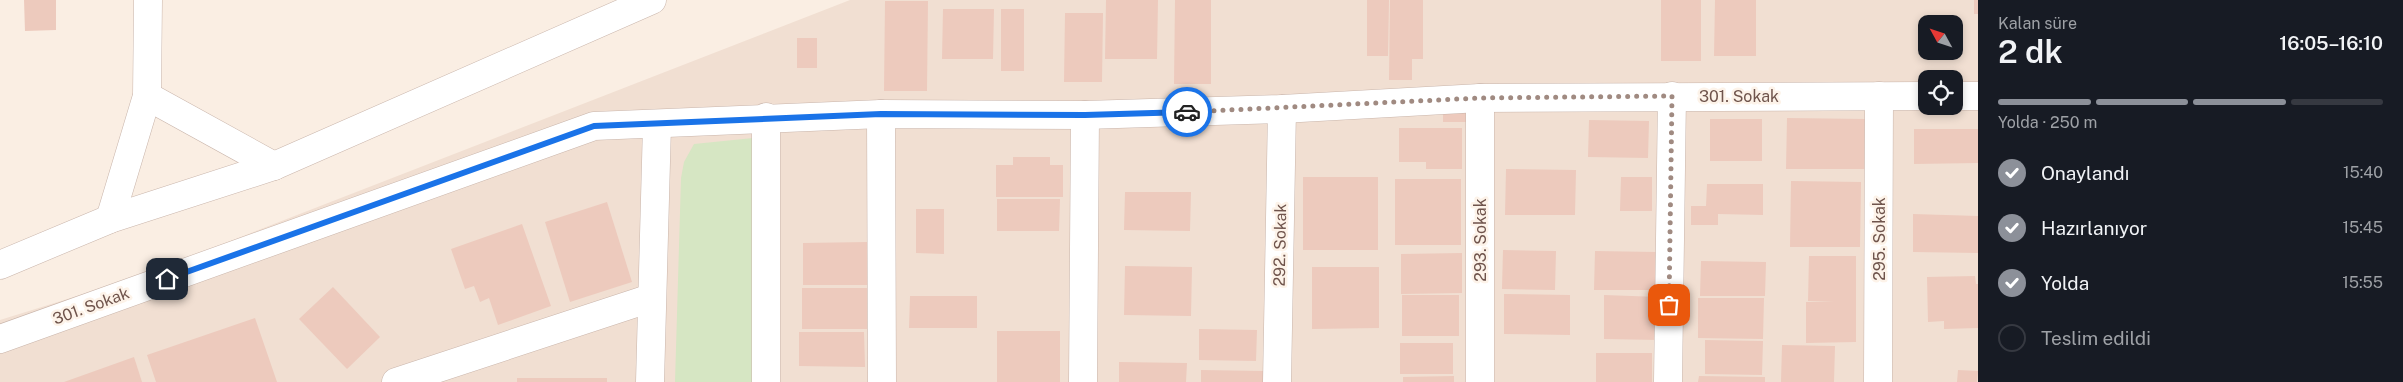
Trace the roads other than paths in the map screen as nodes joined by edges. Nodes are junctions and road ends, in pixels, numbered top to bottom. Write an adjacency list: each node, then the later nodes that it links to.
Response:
1 (148, 0): 3 (street)
2 (652, 0): 15 (street)
3 (147, 96): 15 (street); 16 (street)
4 (1672, 96): 5 (street, 301. Sokak); 9 (street, 301. Sokak); 28 (street)
5 (1879, 96): 6 (street, 301. Sokak); 29 (street, 295. Sokak)
6 (1918, 96)
7 (1963, 96): 8 (street)
8 (1978, 96)
9 (1480, 98): 10 (street, 301. Sokak); 27 (street, 293. Sokak)
10 (1282, 109): 12 (street, 301. Sokak); 26 (street, 292. Sokak)
11 (881, 114): 12 (street, 301. Sokak); 13 (street, 301. Sokak); 24 (street)
12 (1085, 115): 25 (street)
13 (766, 118): 14 (street, 301. Sokak); 23 (street)
14 (657, 124): 18 (street); 19 (street, 301. Sokak)
15 (274, 166): 16 (street)
16 (110, 219): 17 (street)
17 (0, 264)
18 (651, 298): 20 (street); 22 (street)
19 (0, 338)
20 (452, 372): 21 (street)
21 (396, 382)
22 (650, 382)
23 (766, 382)
24 (882, 382)
25 (1083, 382)
26 (1277, 382)
27 (1480, 382)
28 (1668, 382)
29 (1878, 382)

